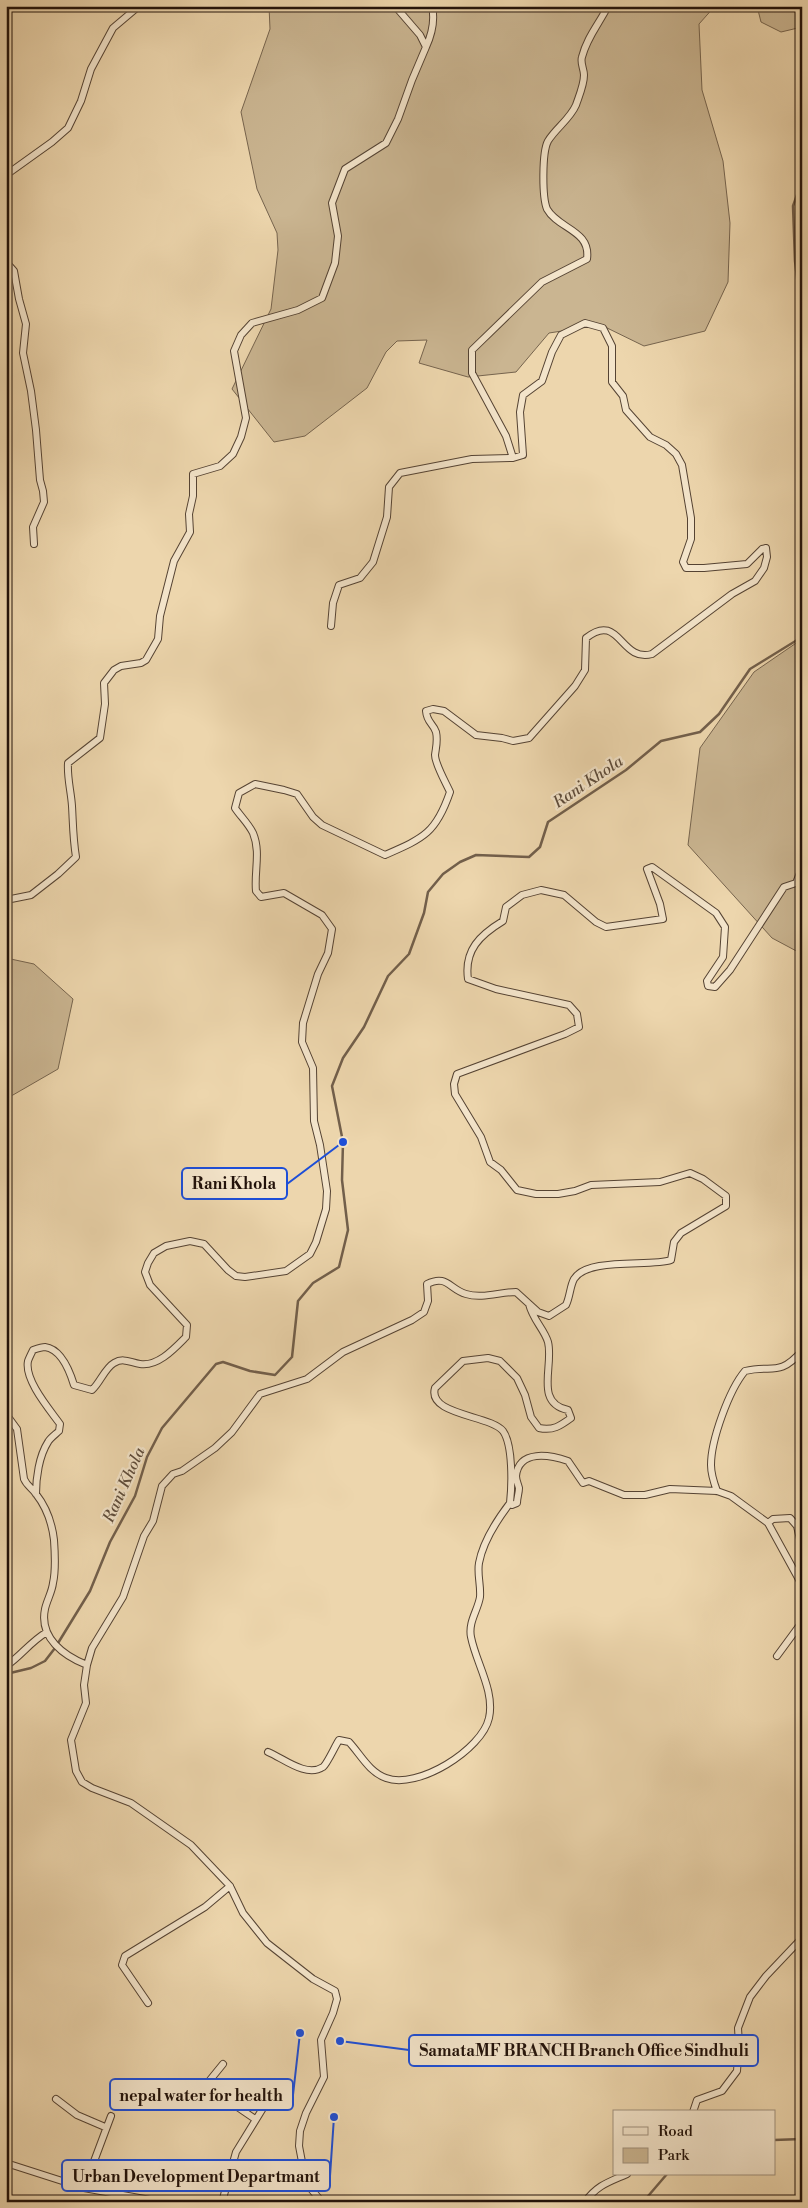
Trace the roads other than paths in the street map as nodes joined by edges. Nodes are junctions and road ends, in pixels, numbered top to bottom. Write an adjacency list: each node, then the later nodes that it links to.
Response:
1 (139, 6): 6 (street)
2 (395, 6): 5 (street)
3 (432, 6): 5 (street)
4 (608, 6): 8 (street)
5 (426, 47): 12 (street)
6 (6, 175)
7 (6, 262): 9 (street)
8 (513, 458): 10 (street); 17 (street)
9 (34, 544)
10 (331, 626)
11 (802, 868): 13 (street)
12 (6, 900)
13 (528, 1304): 18 (street); 25 (street)
14 (802, 1351): 16 (street)
15 (6, 1414): 17 (street)
16 (717, 1491): 18 (street); 19 (street)
17 (36, 1494): 23 (street)
18 (510, 1503): 27 (street)
19 (768, 1523): 20 (street); 21 (street)
20 (802, 1548)
21 (802, 1585)
22 (802, 1622): 24 (street)
23 (47, 1632): 25 (street); 26 (street)
24 (777, 1656)
25 (87, 1665): 28 (street)
26 (6, 1666)
27 (268, 1752)
28 (230, 1886): 30 (street); 44 (street)
29 (802, 1938): 34 (street)
30 (148, 2003)
31 (223, 2064): 36 (street)
32 (276, 2086): 36 (street)
33 (56, 2099): 37 (street)
34 (694, 2110)
35 (110, 2116): 37 (street)
36 (255, 2119): 43 (street)
37 (105, 2127): 40 (street)
38 (6, 2163): 40 (street)
39 (620, 2176): 45 (street)
40 (84, 2188): 42 (street)
41 (802, 2188): 46 (street)
42 (161, 2202)
43 (222, 2202)
44 (322, 2202)
45 (586, 2202)
46 (797, 2202)

